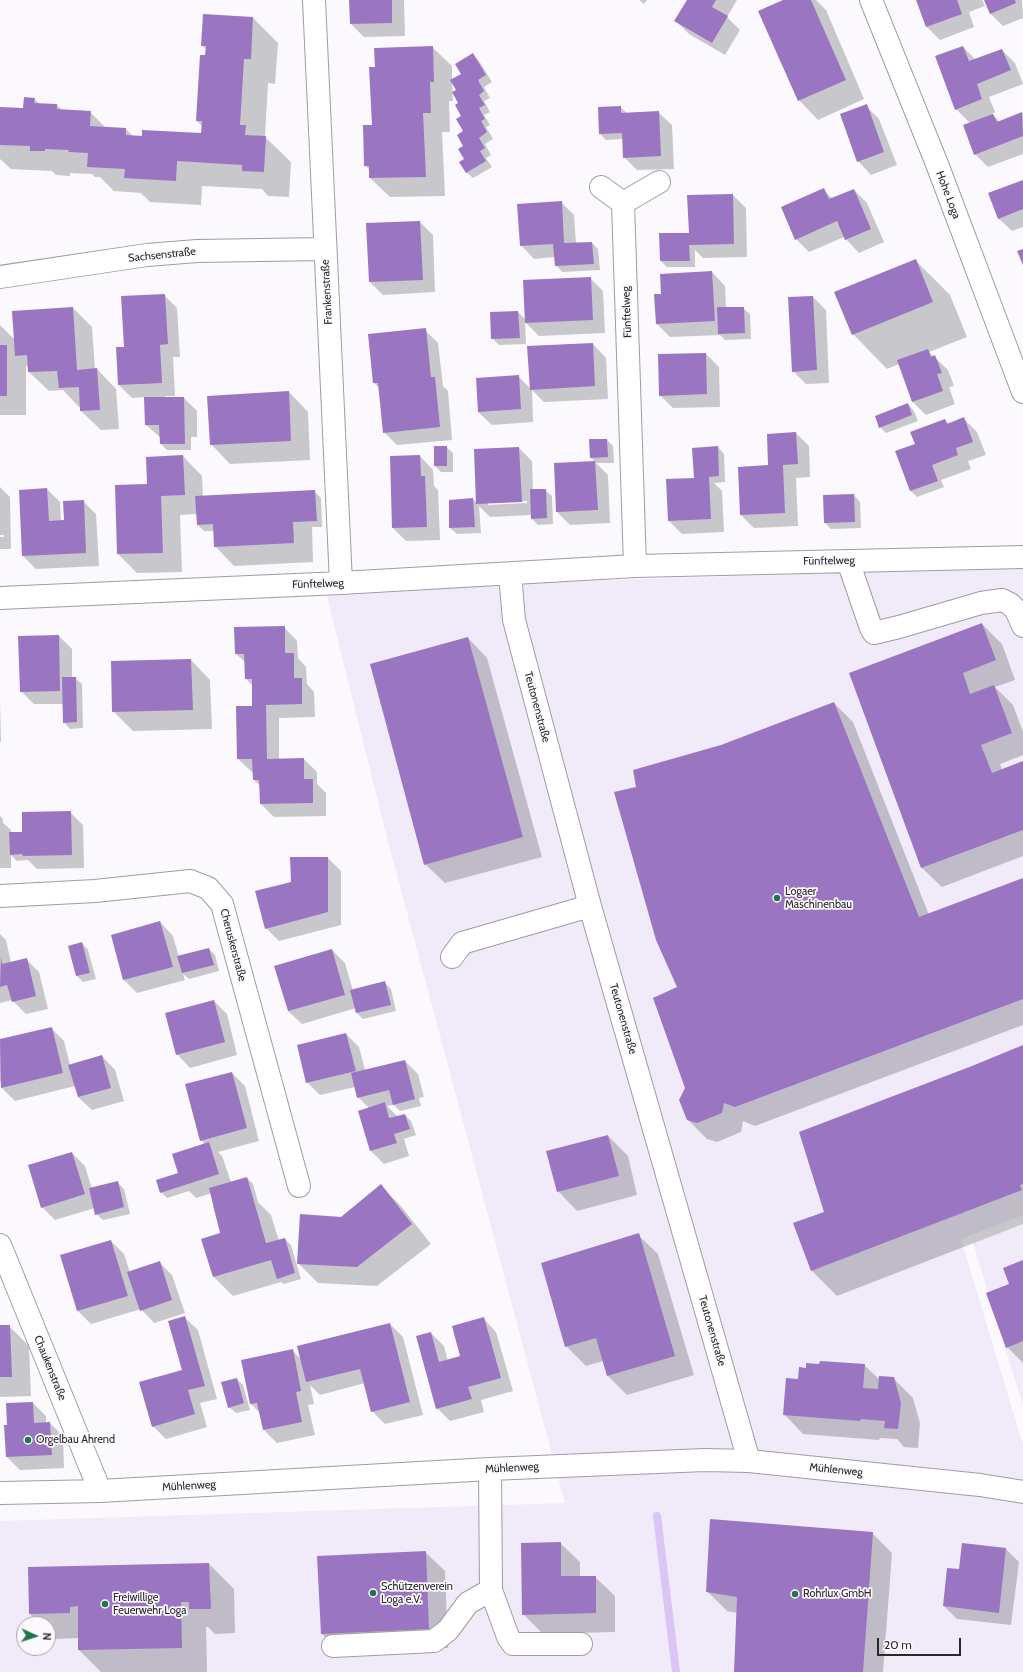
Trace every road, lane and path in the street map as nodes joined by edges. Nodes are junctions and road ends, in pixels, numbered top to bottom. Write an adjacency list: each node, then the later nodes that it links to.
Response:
1 (314, 0): 6 (street, Frankenstraße)
2 (871, 0): 8 (street, Hohe Loga)
3 (659, 182): 5 (street)
4 (601, 187): 5 (street)
5 (623, 203): 11 (street, Fünftelweg)
6 (325, 249): 7 (street, Sachsenstraße); 13 (street, Frankenstraße)
7 (0, 276)
8 (1023, 392)
9 (1023, 557): 10 (street, Fünftelweg)
10 (848, 560): 11 (street, Fünftelweg); 15 (street)
11 (635, 566): 12 (street, Fünftelweg)
12 (510, 574): 13 (street, Fünftelweg); 17 (street, Teutonenstraße)
13 (341, 583): 14 (street, Fünftelweg)
14 (0, 598)
15 (1023, 626)
16 (0, 896): 19 (street, Cheruskerstraße)
17 (590, 906): 18 (street); 21 (street, Teutonenstraße)
18 (452, 957)
19 (298, 1186)
20 (0, 1244): 23 (street, Chaukenstraße)
21 (750, 1461): 22 (street, Mühlenweg); 24 (street, Mühlenweg)
22 (490, 1469): 23 (street, Mühlenweg); 26 (street)
23 (100, 1491): 25 (street, Mühlenweg)
24 (1023, 1492)
25 (0, 1493)
26 (491, 1590): 27 (street); 28 (street)
27 (581, 1644)
28 (333, 1646)

